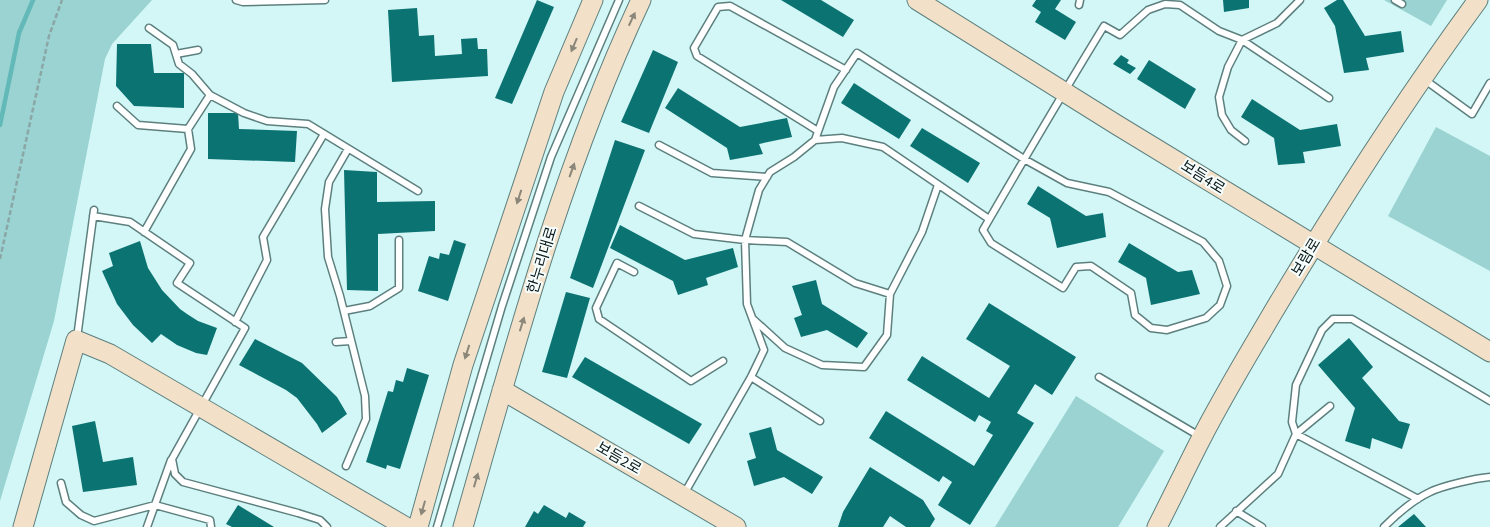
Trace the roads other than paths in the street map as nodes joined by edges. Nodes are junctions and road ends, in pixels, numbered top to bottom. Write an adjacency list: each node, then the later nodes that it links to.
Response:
1 (236, 0): 10 (lane)
2 (325, 0): 10 (lane)
3 (594, 0): 72 (street, one-way to 72)
4 (619, 0): 73 (lane)
5 (641, 0): 52 (street, 한누리대로, one-way to 5)
6 (917, 0): 19 (street, 보듬4로)
7 (1300, 0): 13 (lane)
8 (1394, 0): 11 (lane)
9 (1478, 0): 17 (street, 보람로)
10 (252, 1)
11 (1402, 4)
12 (149, 28): 15 (lane)
13 (1242, 40): 19 (lane); 21 (lane); 27 (lane)
14 (198, 50): 15 (lane)
15 (176, 54): 20 (lane)
16 (846, 70): 24 (lane); 24 (lane); 30 (lane)
17 (1422, 78): 18 (lane); 39 (street, 보람로)
18 (1490, 83)
19 (1064, 91): 30 (lane); 39 (street, 보듬4로)
20 (210, 95): 23 (lane); 25 (lane)
21 (1329, 98)
22 (117, 106): 23 (lane)
23 (188, 129): 36 (lane)
24 (818, 131): 26 (lane)
25 (324, 134): 29 (lane); 44 (lane)
26 (815, 140): 31 (lane); 32 (lane)
27 (1245, 141)
28 (659, 145): 31 (lane)
29 (348, 149): 33 (lane); 42 (lane)
30 (1024, 159): 35 (lane); 35 (lane)
31 (767, 177): 38 (lane)
32 (938, 184): 35 (lane); 41 (lane)
33 (418, 191)
34 (639, 206): 38 (lane)
35 (989, 219)
36 (144, 232): 44 (lane); 45 (lane)
37 (399, 240): 42 (lane)
38 (745, 240): 41 (lane); 43 (lane)
39 (1313, 245): 48 (street, 보듬4로); 58 (street, 보람로)
40 (634, 272): 49 (lane)
41 (890, 294): 43 (lane)
42 (344, 311): 46 (lane)
43 (752, 319): 50 (lane)
44 (235, 322): 55 (lane)
45 (76, 340): 55 (street); 67 (street)
46 (351, 341): 47 (lane); 60 (lane)
47 (336, 342)
48 (1490, 352)
49 (723, 361)
50 (751, 377): 56 (lane); 63 (lane)
51 (1099, 377): 58 (lane)
52 (502, 390): 63 (street, 보듬2로); 74 (street, 한누리대로, one-way to 52)
53 (1490, 401): 57 (lane)
54 (1330, 406): 57 (lane)
55 (201, 408): 59 (lane); 71 (street)
56 (820, 421)
57 (1296, 434): 64 (lane); 66 (lane)
58 (1202, 438): 76 (street, 보람로)
59 (172, 459): 65 (lane); 70 (lane)
60 (346, 466)
61 (1490, 477): 64 (lane)
62 (60, 483): 65 (lane)
63 (683, 496): 75 (street, 보듬2로)
64 (1418, 499): 79 (lane)
65 (155, 505): 68 (lane); 69 (lane)
66 (1236, 512): 77 (lane); 78 (lane)
67 (23, 527)
68 (147, 527)
69 (211, 527)
70 (327, 527)
71 (406, 527)
72 (418, 527)
73 (437, 527)
74 (463, 527)
75 (736, 527)
76 (1157, 527)
77 (1220, 527)
78 (1262, 527)
79 (1384, 527)

